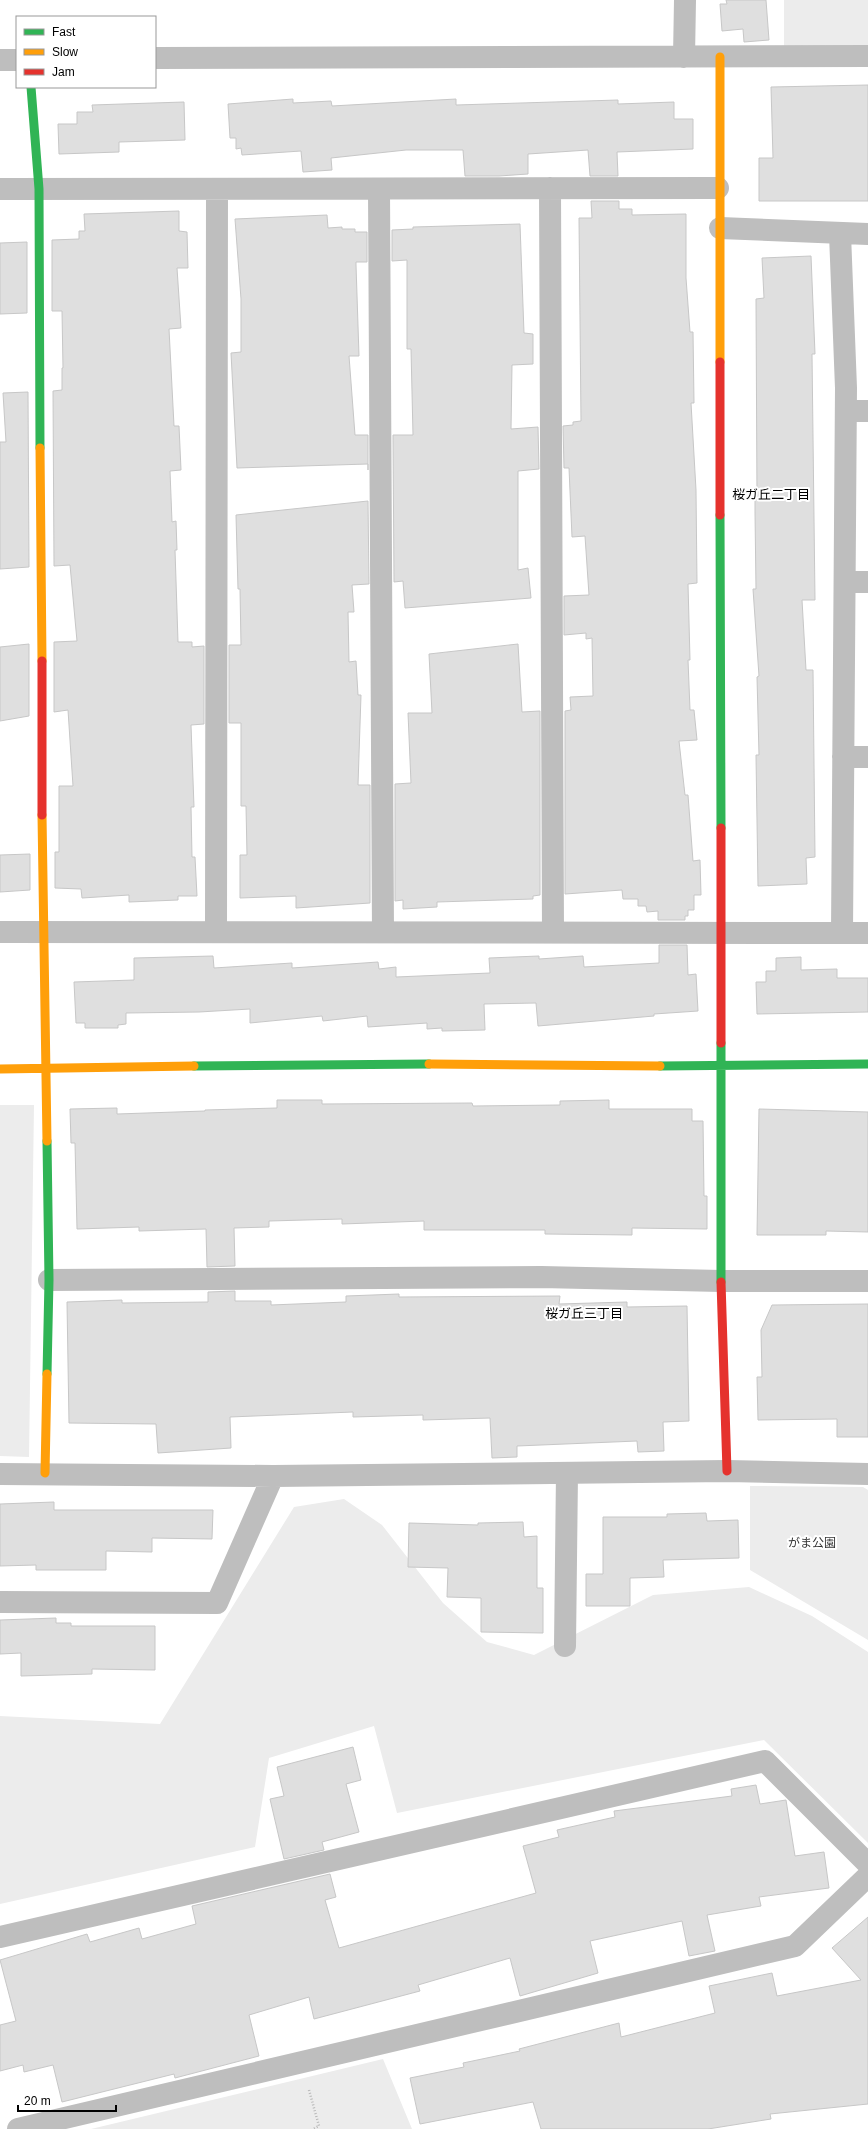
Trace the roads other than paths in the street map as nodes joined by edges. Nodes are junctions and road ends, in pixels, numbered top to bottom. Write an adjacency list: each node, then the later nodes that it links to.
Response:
1 (685, 0): 3 (street)
2 (868, 56): 4 (street)
3 (684, 57): 4 (street); 5 (street)
4 (720, 57): 10 (street)
5 (156, 58)
6 (0, 60): 7 (street)
7 (16, 60)
8 (31, 88): 12 (street)
9 (550, 188): 10 (street); 14 (street); 24 (street)
10 (718, 188): 15 (street)
11 (0, 189): 12 (street)
12 (39, 189): 13 (street); 27 (street)
13 (217, 189): 14 (street); 28 (street)
14 (378, 189): 29 (street)
15 (720, 228): 16 (street); 25 (street)
16 (840, 234): 17 (street); 18 (street)
17 (868, 234)
18 (846, 411): 19 (street); 20 (street)
19 (868, 411)
20 (845, 582): 21 (street); 22 (street)
21 (868, 582)
22 (844, 757): 23 (street); 30 (street)
23 (868, 757)
24 (553, 931): 25 (street); 29 (street)
25 (720, 931): 30 (street); 33 (street)
26 (0, 932): 27 (street)
27 (43, 932): 28 (street); 35 (street)
28 (216, 932): 29 (street)
29 (383, 932)
30 (842, 933): 31 (street)
31 (868, 933)
32 (868, 1064): 33 (street)
33 (720, 1067): 35 (street); 37 (street)
34 (0, 1069): 35 (street)
35 (44, 1069): 36 (street)
36 (49, 1280): 37 (street); 40 (street)
37 (721, 1281): 38 (street); 39 (street)
38 (868, 1281)
39 (727, 1472): 41 (street); 43 (street)
40 (45, 1473): 42 (street); 44 (street)
41 (567, 1473): 44 (street); 46 (street)
42 (0, 1474)
43 (868, 1474)
44 (273, 1476): 45 (street)
45 (0, 1602)
46 (565, 1646)
47 (868, 1864): 49 (street)
48 (868, 1876): 50 (street)
49 (0, 1937)
50 (18, 2129)

